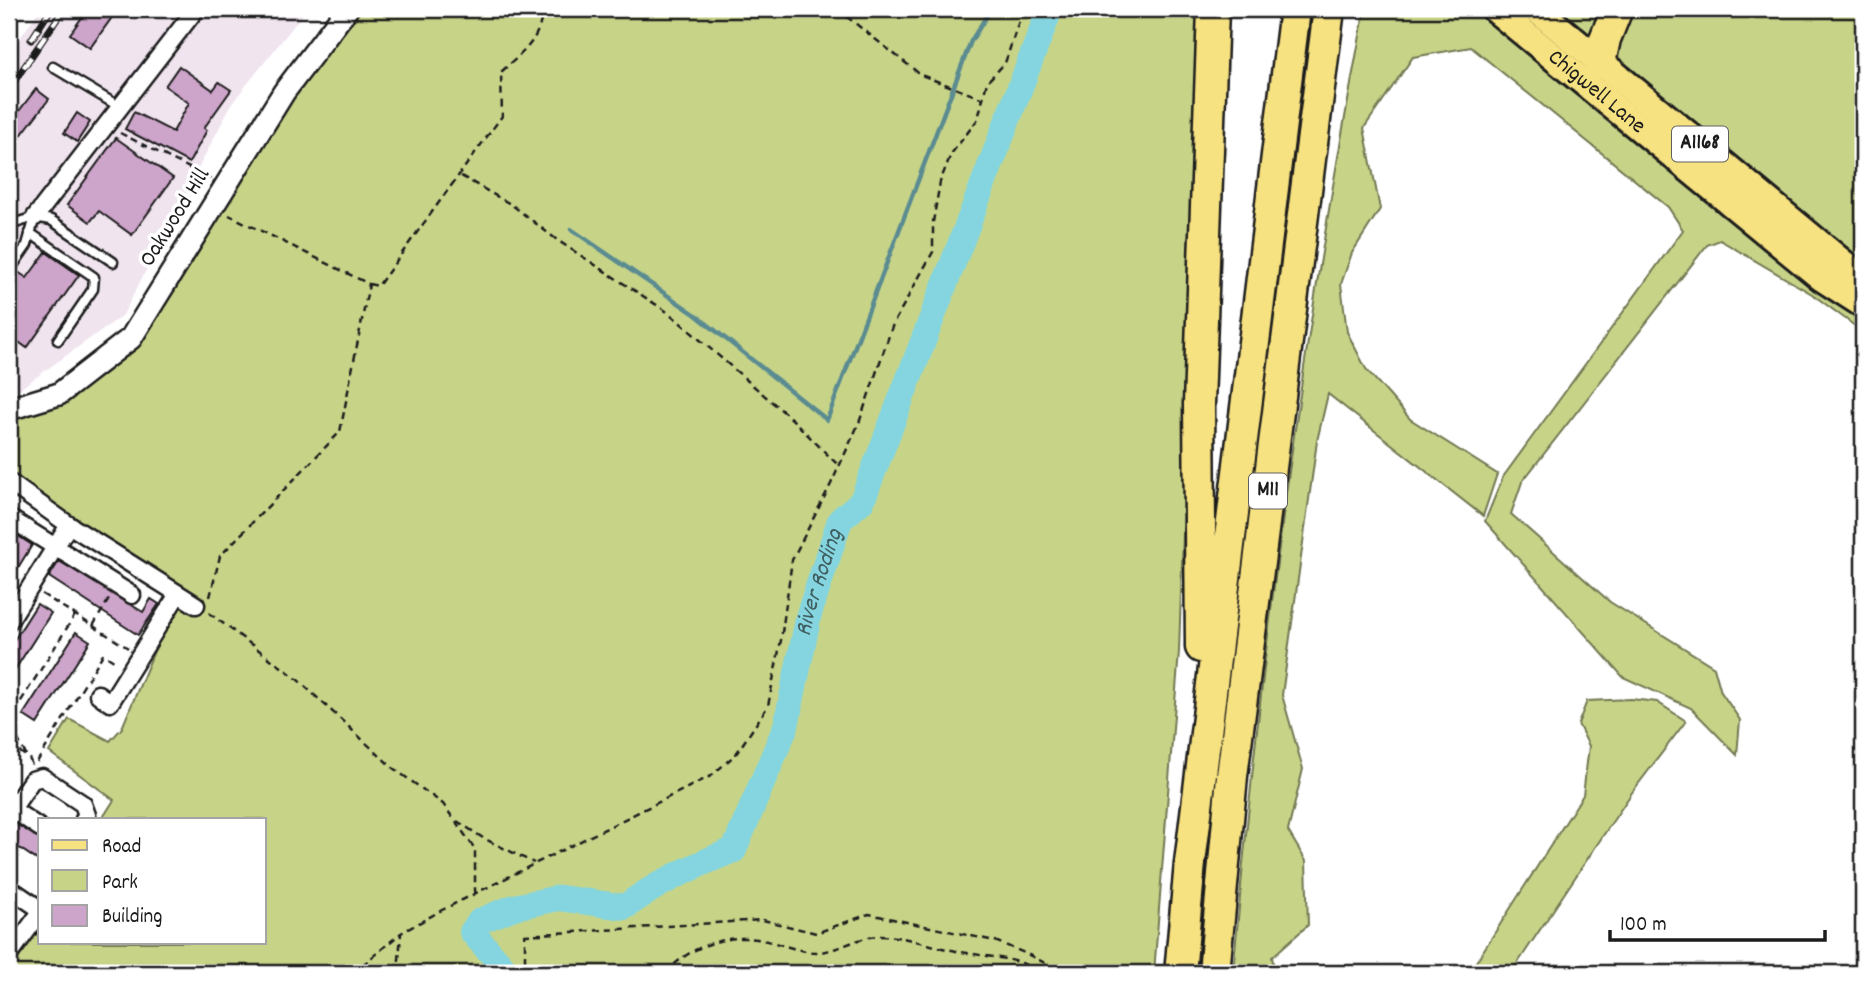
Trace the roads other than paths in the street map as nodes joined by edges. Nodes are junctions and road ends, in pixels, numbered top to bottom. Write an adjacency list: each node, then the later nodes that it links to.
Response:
1 (196, 9): 13 (street)
2 (347, 9): 22 (street, Oakwood Hill)
3 (1213, 9): 32 (highway, M11)
4 (1295, 9): 32 (highway, M11)
5 (1329, 9): 14 (highway, M11)
6 (1349, 9): 14 (highway, M11)
7 (1496, 9): 12 (main road, Chigwell Lane / A1168)
8 (1536, 9): 10 (main road, Chigwell Lane / A1168)
9 (1617, 9): 10 (highway)
10 (1600, 63): 12 (main road); 19 (main road, Chigwell Lane / A1168)
11 (53, 67): 13 (lane)
12 (1600, 94): 20 (main road, Chigwell Lane / A1168)
13 (120, 107): 16 (street)
14 (1303, 210): 41 (highway, M11)
15 (9, 225): 16 (lane)
16 (33, 225): 17 (lane); 18 (lane); 21 (lane)
17 (113, 262)
18 (9, 271)
19 (1863, 280)
20 (1863, 304)
21 (58, 340)
22 (9, 409)
23 (9, 482): 25 (street)
24 (9, 518): 26 (street)
25 (69, 525): 26 (street); 27 (street)
26 (54, 548): 28 (street); 30 (street)
27 (178, 594): 29 (street); 31 (street)
28 (132, 595)
29 (196, 605)
30 (9, 621)
31 (110, 703)
32 (1202, 766): 40 (highway, M11)
33 (10, 808): 34 (street); 35 (street)
34 (85, 818)
35 (38, 827)
36 (9, 888): 37 (street)
37 (38, 910)
38 (38, 914): 39 (street)
39 (9, 955)
40 (1180, 973)
41 (1214, 973)

